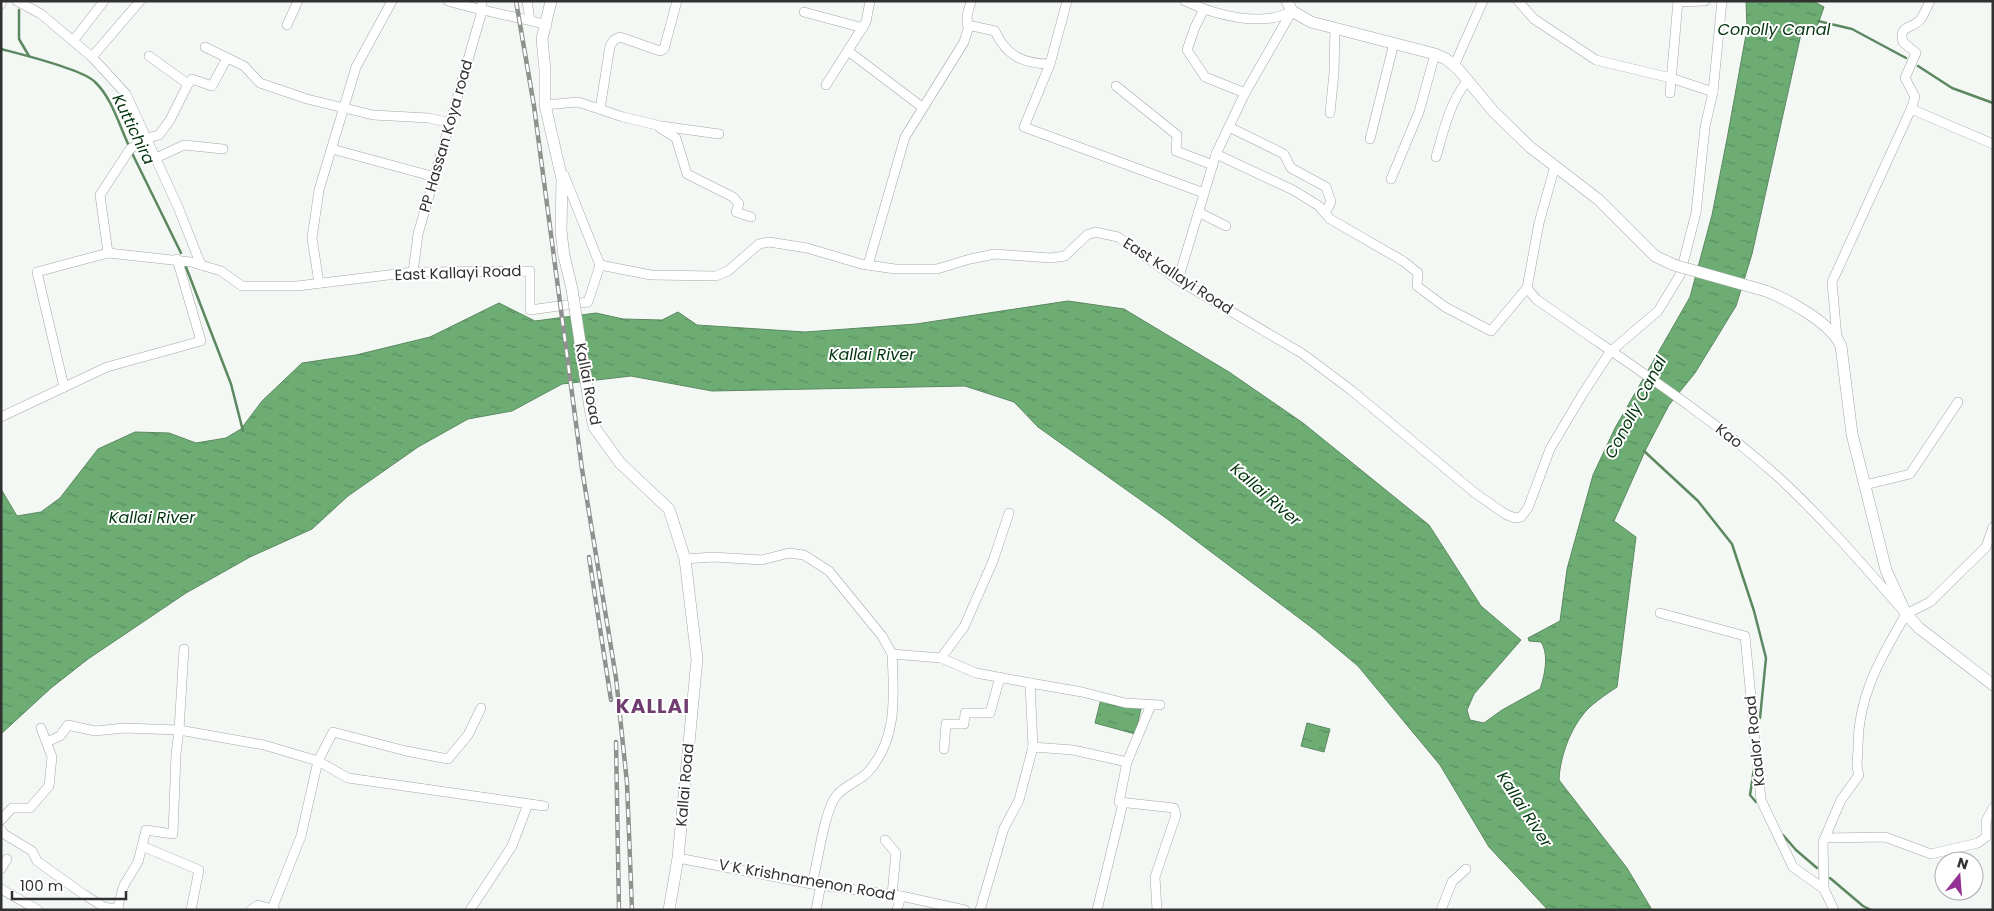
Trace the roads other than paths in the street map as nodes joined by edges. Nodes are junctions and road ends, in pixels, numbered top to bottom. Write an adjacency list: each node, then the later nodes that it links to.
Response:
1 (17, 1): 30 (street)
2 (104, 1): 30 (street)
3 (140, 1): 36 (street)
4 (298, 1): 25 (street)
5 (392, 1): 50 (street)
6 (448, 1): 20 (street)
7 (527, 1): 24 (street)
8 (551, 1): 26 (main road, Kallai Road)
9 (677, 1): 51 (street)
10 (870, 1): 28 (street)
11 (970, 1): 27 (street)
12 (1068, 1): 38 (street)
13 (1185, 1): 22 (street)
14 (1483, 1): 39 (street)
15 (1518, 1): 40 (street)
16 (1705, 1): 19 (street)
17 (1722, 1): 45 (street, East Kallayi Road)
18 (1930, 1): 52 (street)
19 (1678, 2): 40 (street)
20 (482, 6): 24 (street); 54 (street, PP Hassan Koya road)
21 (1289, 6): 22 (street); 29 (main road); 46 (street)
22 (1204, 9): 46 (street)
23 (804, 12): 28 (street)
24 (530, 20): 26 (street)
25 (288, 25)
26 (547, 25): 48 (main road, Kallai Road)
27 (968, 25): 38 (street); 49 (street)
28 (862, 28): 33 (street)
29 (1335, 28): 31 (main road); 53 (street)
30 (73, 41): 36 (street)
31 (1394, 43): 34 (main road); 59 (street)
32 (205, 47): 37 (street)
33 (848, 51): 43 (street); 49 (street)
34 (1435, 54): 39 (main road); 70 (street)
35 (150, 56): 42 (street)
36 (92, 57): 58 (street)
37 (227, 58): 42 (street); 50 (street)
38 (1050, 64): 71 (street)
39 (1454, 66): 41 (main road)
40 (1671, 78): 45 (street); 47 (street)
41 (1467, 81): 64 (street); 68 (main road)
42 (188, 84): 58 (street)
43 (826, 85)
44 (1116, 86): 67 (street)
45 (1713, 92): 81 (street, East Kallayi Road)
46 (1245, 93): 56 (street)
47 (1670, 93)
48 (545, 106): 51 (street); 66 (main road, Kallai Road)
49 (922, 107): 80 (street)
50 (344, 108): 54 (street); 62 (street)
51 (600, 109): 55 (street)
52 (1911, 109): 60 (street); 86 (street)
53 (1330, 113)
54 (450, 123): 69 (street, PP Hassan Koya road)
55 (656, 125): 57 (street); 74 (street)
56 (1229, 127): 63 (street); 73 (street)
57 (719, 134)
58 (147, 138): 65 (street); 76 (street)
59 (1370, 139)
60 (1993, 144)
61 (223, 149): 65 (street)
62 (332, 149): 69 (street); 84 (street)
63 (1216, 154): 67 (street); 73 (street)
64 (1436, 157)
65 (156, 158): 78 (street)
66 (558, 163): 79 (street); 94 (main road, Kallai Road, bridge)
67 (1213, 165): 71 (street)
68 (1556, 166): 81 (main road); 85 (street)
69 (435, 177): 82 (street, PP Hassan Koya road)
70 (1391, 179)
71 (1204, 193): 72 (street)
72 (1198, 212): 75 (street); 83 (street)
73 (1324, 213): 85 (street)
74 (751, 218)
75 (1226, 226)
76 (108, 253): 77 (street, East Kallayi Road); 88 (street, East Kallayi Road)
77 (177, 259): 78 (street, East Kallayi Road); 88 (street)
78 (201, 265): 84 (street, East Kallayi Road)
79 (600, 265): 80 (street, East Kallayi Road); 82 (street, East Kallayi Road)
80 (868, 265): 83 (street, East Kallayi Road)
81 (1677, 270): 86 (main road, bridge); 87 (street, East Kallayi Road)
82 (413, 272): 84 (street, East Kallayi Road)
83 (1178, 280): 87 (street, East Kallayi Road)
84 (319, 283)
85 (1527, 288): 87 (street, Kao)
86 (1837, 338): 91 (main road)
87 (1610, 352): 96 (street, Kao)
88 (64, 387): 90 (street)
89 (1958, 402): 91 (street)
90 (1, 417)
91 (1865, 485): 96 (main road)
92 (1009, 513): 99 (street)
93 (1993, 527): 96 (street)
94 (686, 559): 98 (street); 122 (main road, Kallai Road)
95 (1660, 613): 128 (street, Kaalor Road)
96 (1906, 614): 102 (main road); 118 (street)
97 (184, 648): 105 (street)
98 (892, 654): 99 (street); 126 (street)
99 (941, 658): 100 (street)
100 (1000, 677): 101 (street); 108 (street)
101 (1030, 682): 107 (street); 110 (street)
102 (1993, 685)
103 (481, 708): 109 (street)
104 (41, 728): 106 (street)
105 (179, 730): 106 (street); 109 (street); 121 (street)
106 (47, 742): 115 (street)
107 (1033, 747): 110 (street); 140 (street)
108 (944, 749)
109 (318, 761): 112 (street); 130 (street)
110 (1127, 762): 111 (street)
111 (1123, 803): 141 (street); 142 (street)
112 (528, 804): 113 (street); 135 (street)
113 (544, 806)
114 (1993, 808): 117 (street)
115 (1, 820)
116 (1, 830): 132 (street)
117 (1986, 837): 118 (street); 120 (street)
118 (1825, 838): 128 (street)
119 (885, 840): 129 (street)
120 (1993, 845)
121 (142, 846): 132 (street); 133 (street)
122 (678, 858): 126 (street, V K Krishnamenon Road); 136 (main road, Kallai Road)
123 (7, 859): 124 (street)
124 (1, 869)
125 (1466, 869): 143 (street)
126 (816, 884): 129 (street, V K Krishnamenon Road); 137 (street)
127 (1, 889): 131 (street)
128 (1824, 889): 144 (street, Kaalor Road)
129 (896, 895): 138 (street); 139 (street, V K Krishnamenon Road)
130 (273, 909): 134 (street)
131 (38, 910)
132 (118, 910)
133 (191, 910)
134 (251, 910)
135 (470, 910)
136 (669, 910)
137 (816, 910)
138 (897, 910)
139 (965, 910)
140 (980, 910)
141 (1097, 910)
142 (1157, 910)
143 (1441, 910)
144 (1834, 910)

